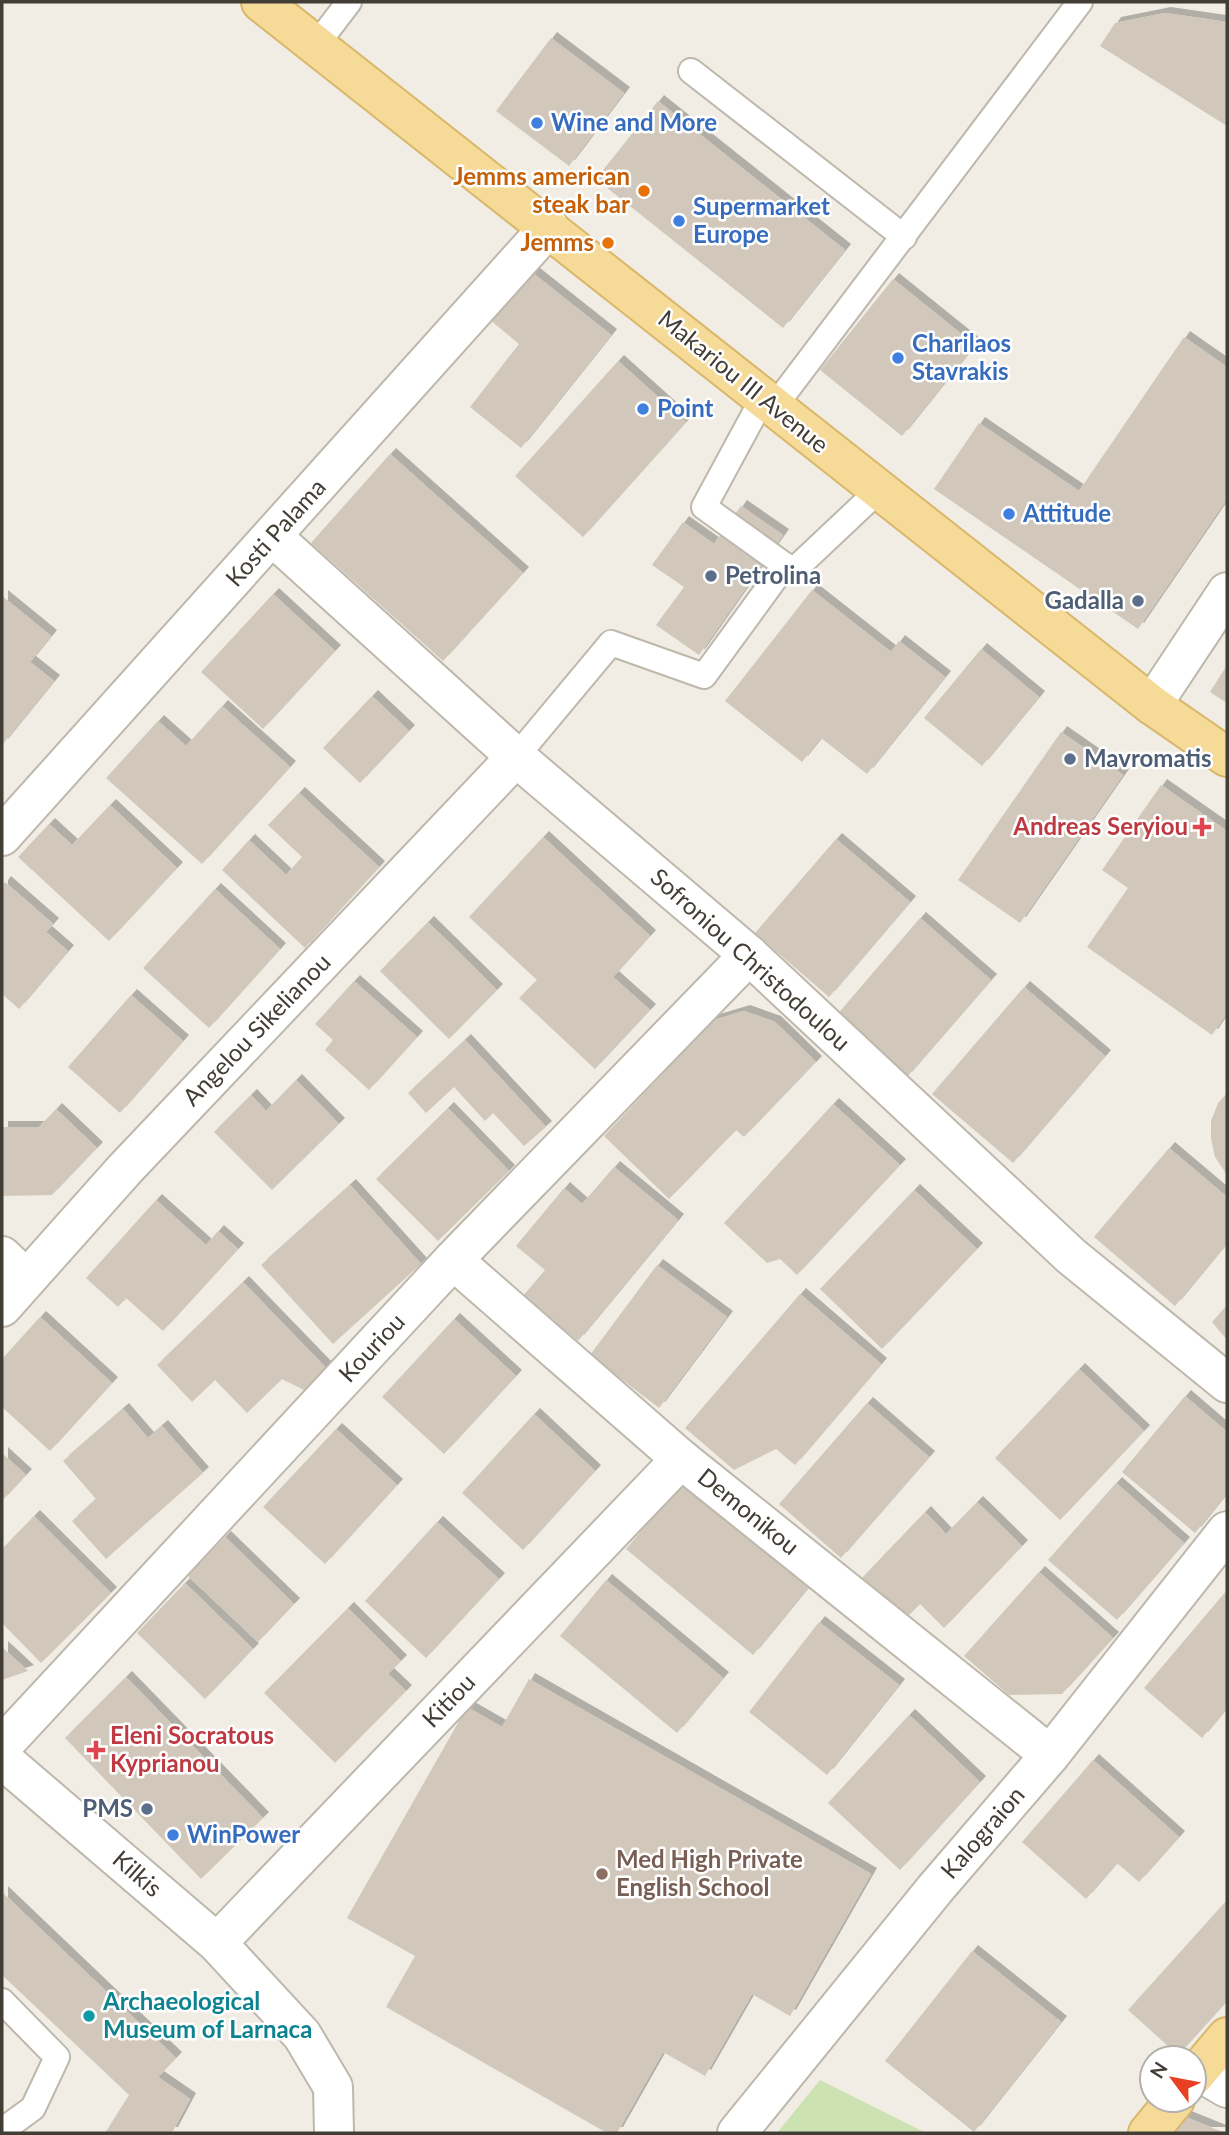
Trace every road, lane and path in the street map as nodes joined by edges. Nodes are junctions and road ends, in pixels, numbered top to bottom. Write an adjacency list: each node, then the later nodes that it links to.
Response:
1 (261, 2): 4 (main road, Makariou III Avenue)
2 (349, 2): 4 (lane)
3 (1069, 6): 7 (lane)
4 (317, 44): 6 (main road, Makariou III Avenue)
5 (691, 71): 7 (lane)
6 (549, 228): 8 (main road, Makariou III Avenue); 10 (street, Kosti Palama)
7 (904, 237): 8 (lane)
8 (769, 403): 9 (main road, Makariou III Avenue); 11 (lane)
9 (879, 490): 11 (lane); 13 (main road, Makariou III Avenue)
10 (273, 537): 14 (street, Sofroniou Christodoulou); 16 (street, Kosti Palama)
11 (785, 565): 14 (lane)
12 (1227, 592): 13 (street)
13 (1152, 705): 15 (main road, Makariou III Avenue)
14 (516, 757): 17 (street, Sofroniou Christodoulou); 19 (street, Angelou Sikelianou)
15 (1227, 757)
16 (6, 822)
17 (749, 955): 18 (street, Kouriou); 20 (street, Sofroniou Christodoulou)
18 (453, 1261): 21 (street, Demonikou); 23 (street, Kouriou)
19 (10, 1281)
20 (1227, 1383)
21 (681, 1458): 24 (street, Demonikou); 26 (street, Kitiou)
22 (1227, 1531): 24 (street, Kalograion)
23 (2, 1746)
24 (1050, 1755): 33 (street, Kalograion)
25 (2, 1759): 26 (street, Kilkis)
26 (216, 1942): 32 (street, Kilkis)
27 (2, 2001): 31 (lane)
28 (1227, 2037): 29 (main road)
29 (1208, 2069)
30 (1168, 2114): 34 (main road)
31 (2, 2127)
32 (334, 2133)
33 (737, 2133)
34 (1148, 2133)

